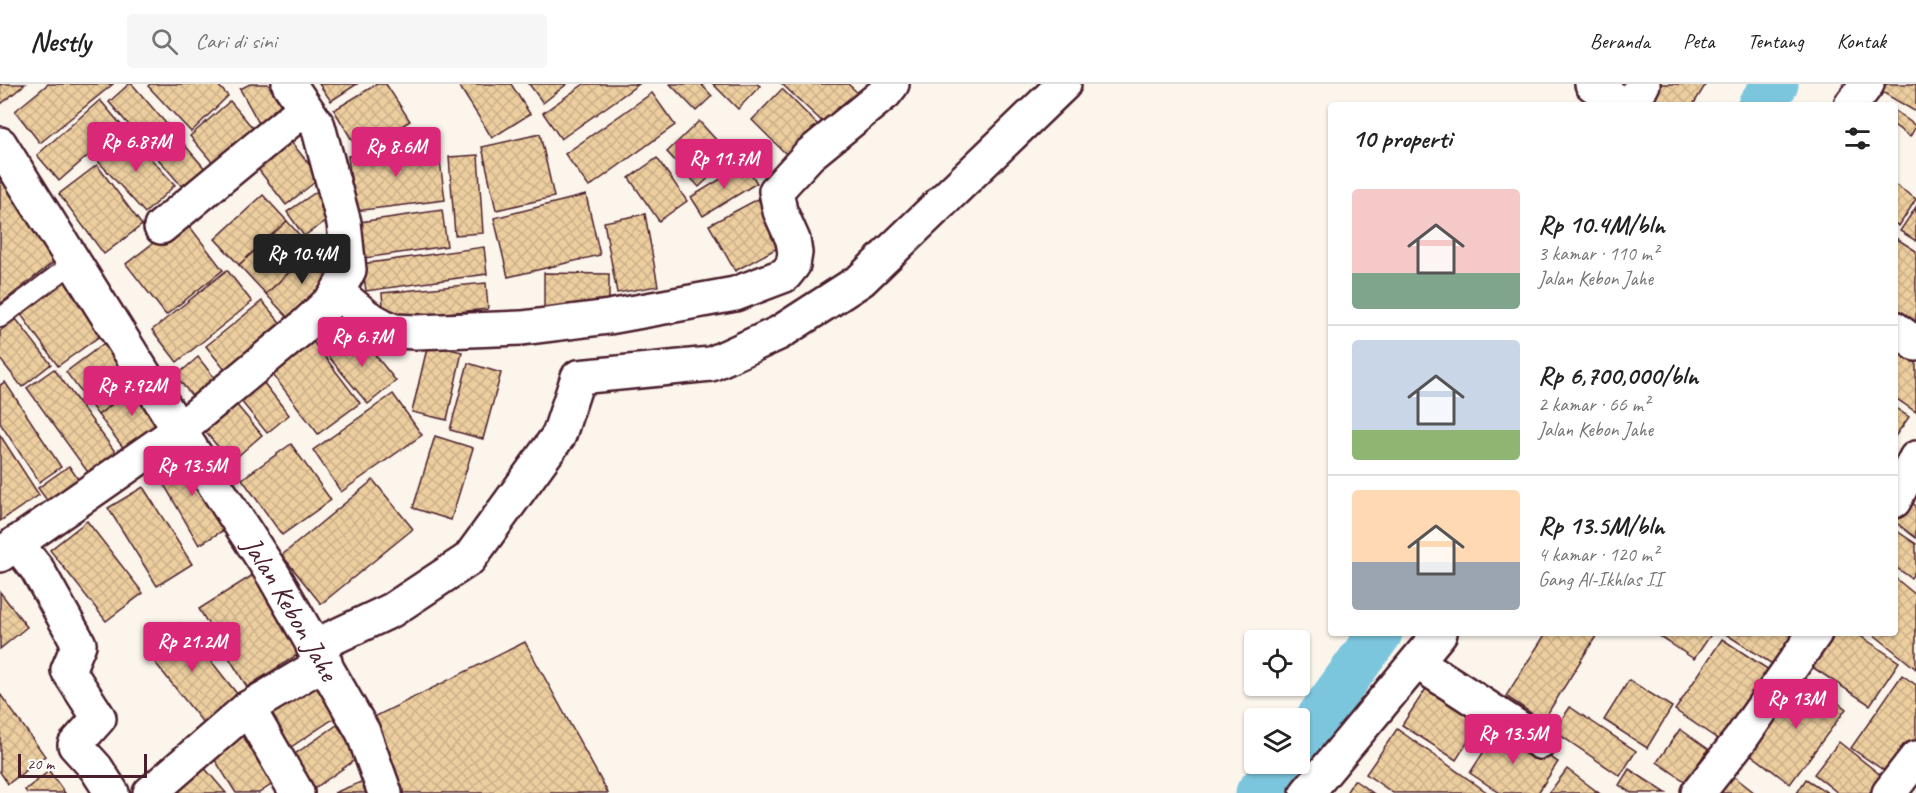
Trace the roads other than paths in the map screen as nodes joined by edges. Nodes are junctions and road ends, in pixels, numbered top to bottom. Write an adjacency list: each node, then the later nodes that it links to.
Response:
1 (892, 84): 13 (street)
2 (1064, 84): 23 (street)
3 (1592, 84): 7 (street)
4 (1643, 84): 8 (street)
5 (1867, 84): 9 (street)
6 (297, 96): 11 (street); 13 (street)
7 (1619, 102)
8 (1634, 102)
9 (1853, 102)
10 (2, 153): 12 (street, Jalan Kebon Jahe)
11 (161, 227)
12 (73, 263): 14 (lane); 17 (street, Jalan Kebon Jahe)
13 (337, 292): 17 (street)
14 (0, 318)
15 (1898, 331): 16 (street)
16 (1916, 344)
17 (179, 430): 20 (street); 23 (street, Jalan Kebon Jahe)
18 (1916, 458): 19 (street)
19 (1898, 493)
20 (8, 549): 28 (street)
21 (1438, 636): 24 (street)
22 (1813, 636): 33 (street)
23 (319, 654): 25 (street); 31 (street, Jalan Kebon Jahe)
24 (1417, 662): 26 (street); 32 (street)
25 (248, 708): 29 (street); 30 (street)
26 (1540, 742)
27 (1916, 758): 34 (street)
28 (112, 793)
29 (150, 793)
30 (297, 793)
31 (385, 793)
32 (1307, 793)
33 (1698, 793)
34 (1889, 793)

